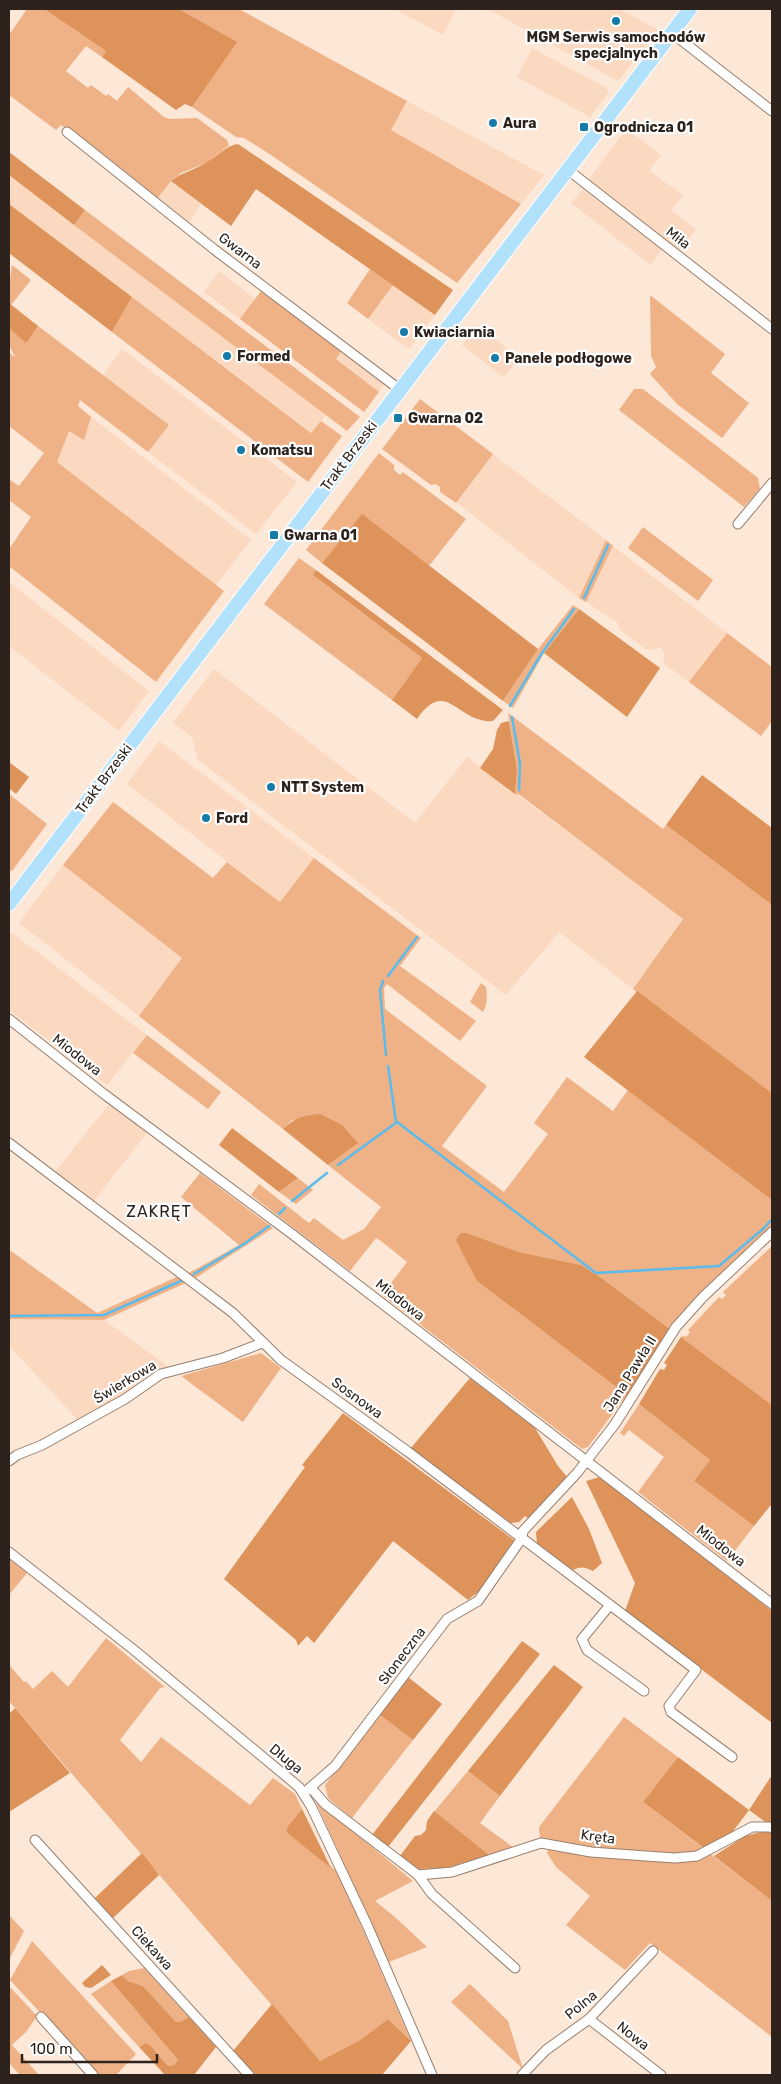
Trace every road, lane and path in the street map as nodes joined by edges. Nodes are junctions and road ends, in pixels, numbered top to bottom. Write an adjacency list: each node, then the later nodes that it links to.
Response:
1 (690, 9): 2 (main road, Trakt Brzeski)
2 (672, 33): 3 (street); 5 (main road, Trakt Brzeski)
3 (772, 111)
4 (67, 132): 7 (street, Gwarna)
5 (567, 169): 6 (street, Miła); 7 (main road, Trakt Brzeski)
6 (772, 328)
7 (400, 389): 10 (main road, Trakt Brzeski)
8 (772, 483): 9 (street)
9 (738, 524)
10 (9, 904)
11 (9, 1019): 15 (street, Miodowa)
12 (9, 1142): 14 (street, Sosnowa)
13 (772, 1232): 15 (street, Jana Pawła II)
14 (262, 1343): 16 (street, Świerkowa); 17 (street, Sosnowa)
15 (586, 1460): 17 (street, Jana Pawła II); 19 (street, Miodowa)
16 (9, 1461)
17 (522, 1538): 20 (street, Sosnowa); 23 (street, Słoneczna)
18 (9, 1552): 23 (street, Długa)
19 (772, 1604)
20 (610, 1605): 21 (street); 22 (street, Sosnowa)
21 (644, 1691)
22 (732, 1757)
23 (307, 1791): 26 (street); 33 (street, Długa)
24 (772, 1828): 26 (street, Kręta)
25 (34, 1840): 32 (street, Ciekawa)
26 (418, 1876): 28 (street)
27 (653, 1951): 30 (street, Polna)
28 (515, 1968)
29 (41, 2017): 31 (street)
30 (589, 2020): 34 (street, Polna); 35 (street, Nowa)
31 (93, 2075)
32 (248, 2075)
33 (432, 2075)
34 (522, 2075)
35 (661, 2075)

